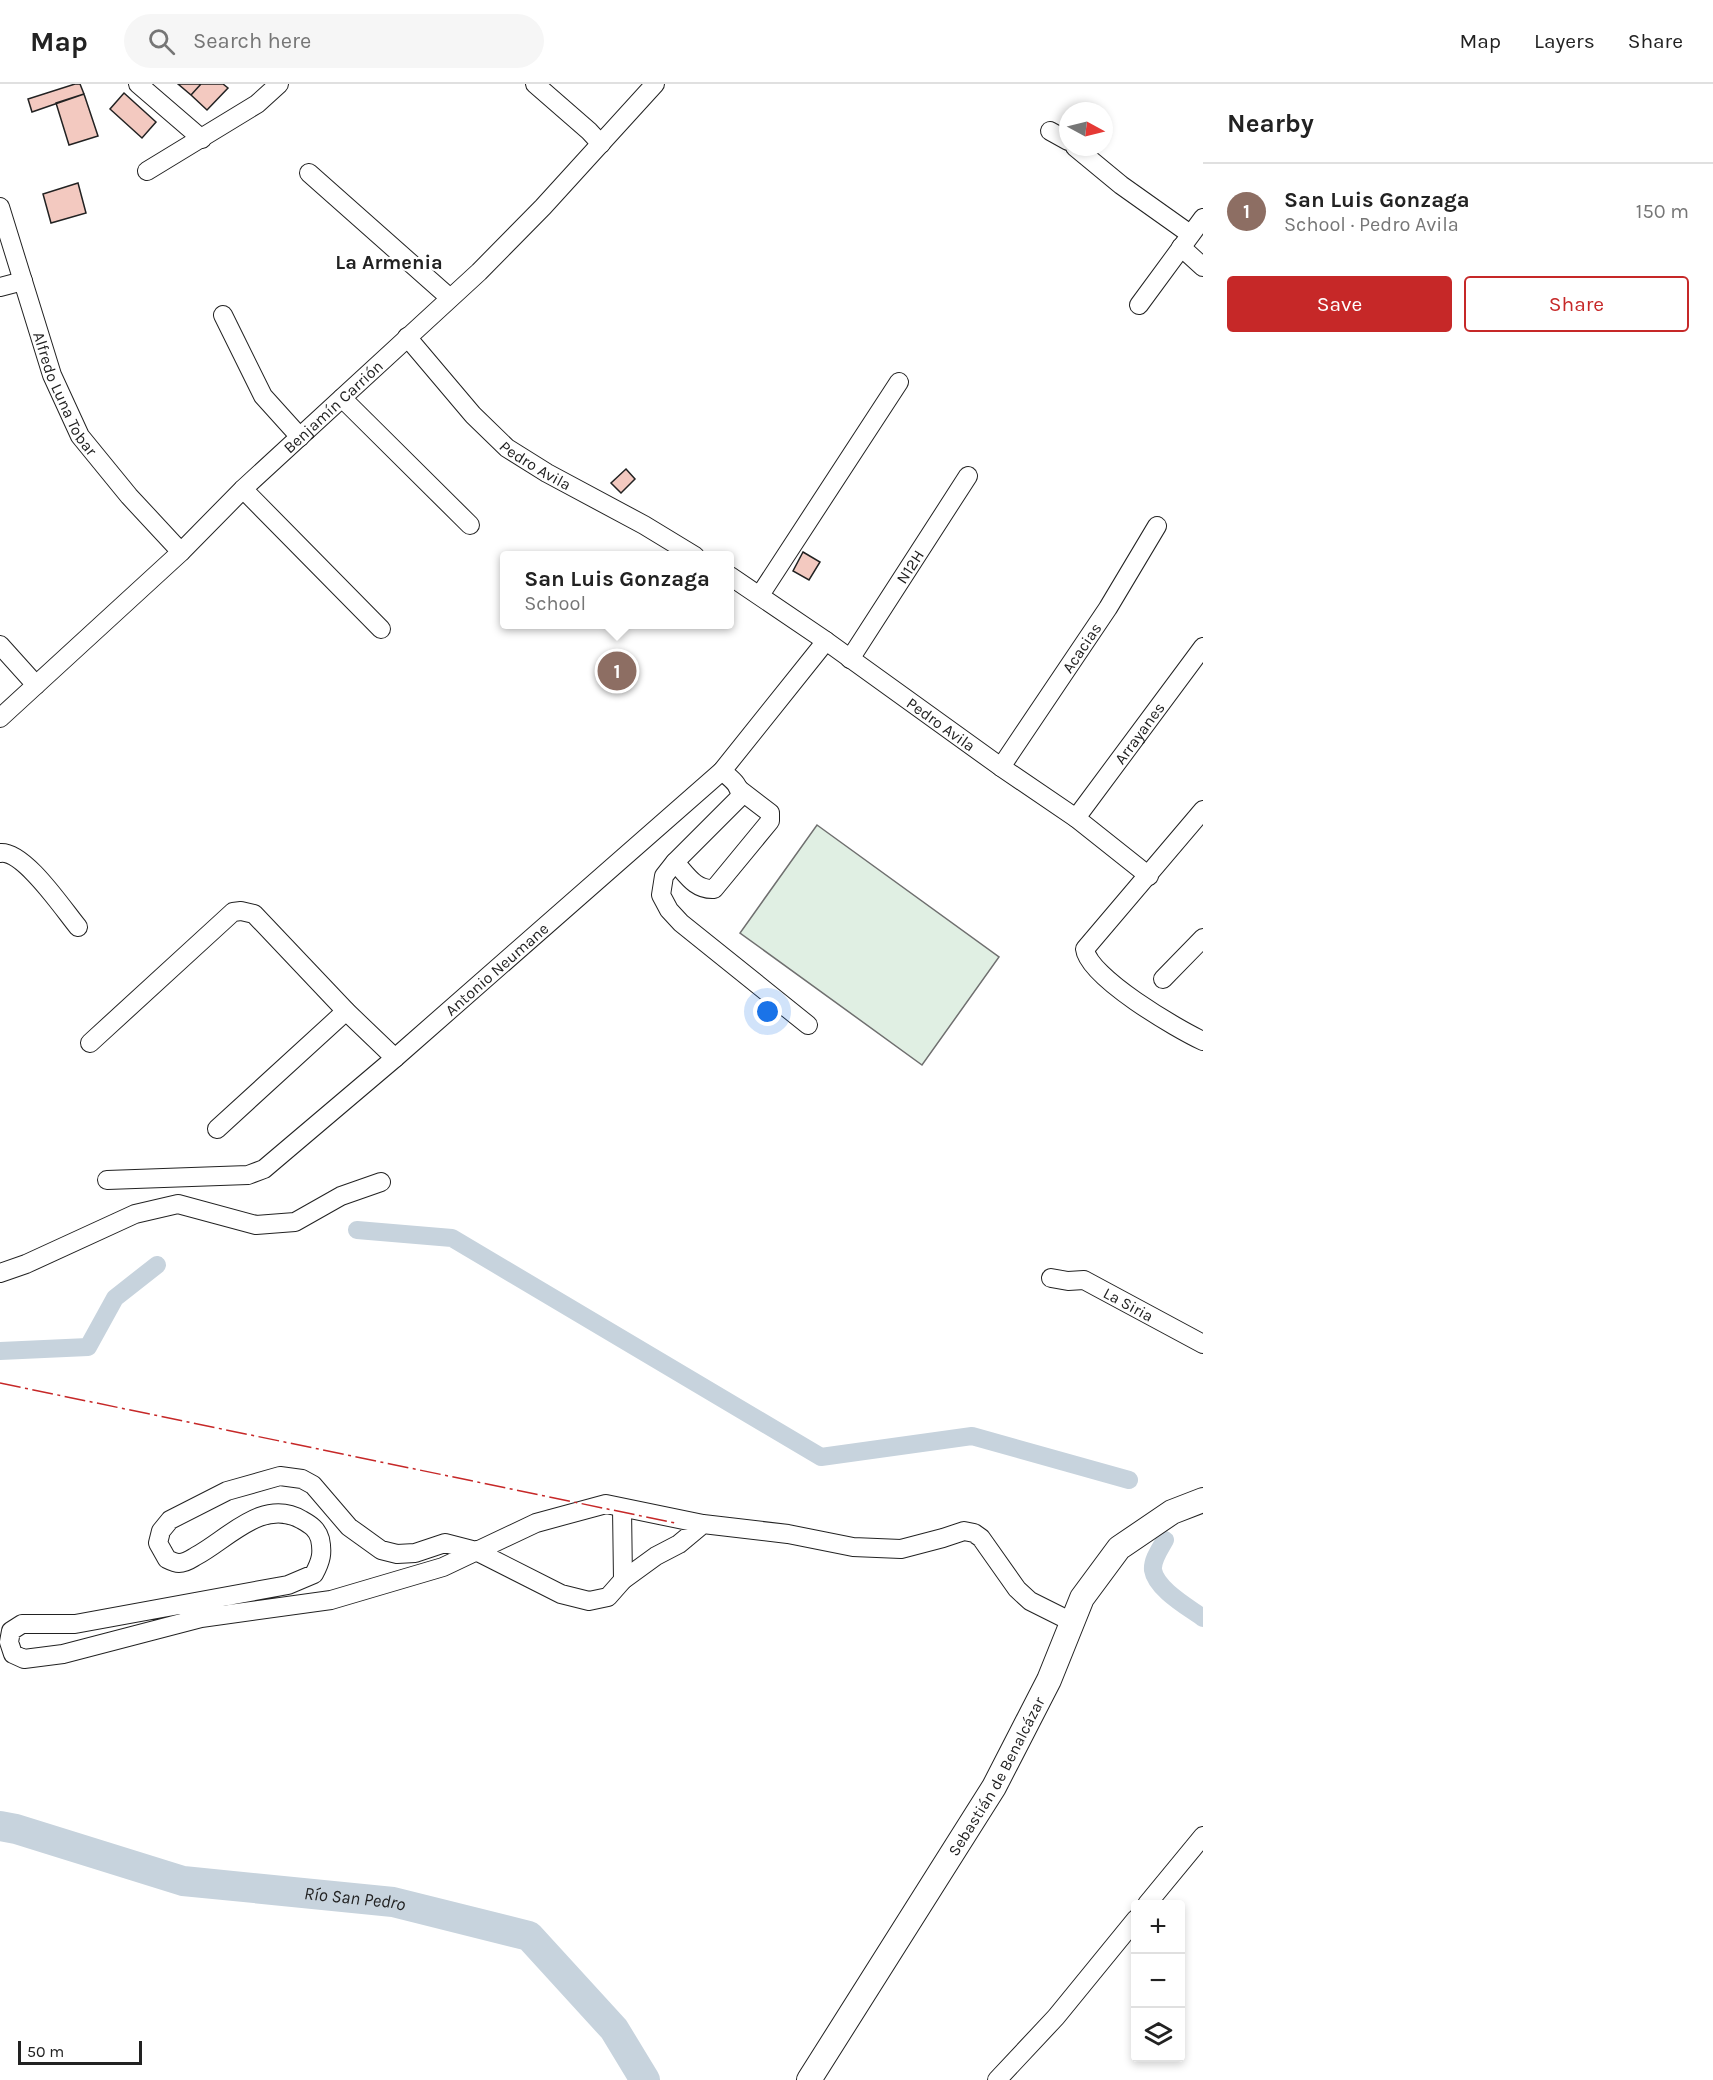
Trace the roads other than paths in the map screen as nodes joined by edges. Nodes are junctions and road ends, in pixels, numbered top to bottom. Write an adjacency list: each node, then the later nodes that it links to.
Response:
1 (138, 84): 7 (street)
2 (279, 84): 7 (street)
3 (535, 84): 8 (street)
4 (655, 84): 8 (street, Benjamín Carrión)
5 (1050, 131): 6 (street)
6 (1059, 136)
7 (202, 139): 10 (street)
8 (601, 144): 18 (street, Benjamín Carrión)
9 (1086, 156): 14 (street)
10 (147, 171)
11 (309, 173): 18 (street)
12 (0, 207): 16 (street, Alfredo Luna Tobar)
13 (1203, 218): 14 (street)
14 (1185, 241): 15 (street); 19 (street)
15 (1203, 267)
16 (23, 281): 17 (street); 30 (street, Alfredo Luna Tobar)
17 (0, 287)
18 (450, 298): 21 (street, Benjamín Carrión)
19 (1139, 305)
20 (223, 315): 24 (street)
21 (407, 337): 23 (street, Benjamín Carrión); 29 (street, Pedro Avila)
22 (899, 382): 32 (street)
23 (342, 398): 24 (street, Benjamín Carrión); 27 (street)
24 (300, 437): 26 (street, Benjamín Carrión)
25 (968, 476): 37 (street, N12H)
26 (243, 489): 30 (street, Benjamín Carrión); 33 (street)
27 (470, 525)
28 (1157, 526): 40 (street, Acacias)
29 (688, 551)
30 (181, 552): 38 (street, Benjamín Carrión)
31 (734, 579): 32 (street, Pedro Avila)
32 (760, 595): 34 (street, Pedro Avila)
33 (381, 629)
34 (826, 641): 37 (street, Pedro Avila); 41 (street, Antonio Neumane)
35 (0, 645): 38 (street)
36 (1203, 647): 44 (street, Arrayanes)
37 (850, 659): 40 (street, Pedro Avila)
38 (36, 685): 39 (street, Benjamín Carrión)
39 (0, 718)
40 (1001, 767): 44 (street, Pedro Avila)
41 (722, 771): 42 (street); 55 (street, Antonio Neumane)
42 (740, 790): 46 (street); 46 (street)
43 (1203, 810): 47 (street)
44 (1076, 818): 47 (street, Pedro Avila)
45 (0, 853): 48 (street)
46 (675, 862): 52 (street)
47 (1149, 876): 53 (street)
48 (78, 927)
49 (1203, 938): 50 (street)
50 (1163, 979)
51 (346, 1011): 54 (street); 55 (street); 56 (street)
52 (808, 1025)
53 (1203, 1041)
54 (90, 1043)
55 (395, 1058): 57 (street, Antonio Neumane)
56 (217, 1129)
57 (107, 1180)
58 (381, 1182): 59 (street)
59 (0, 1273)
60 (1052, 1278): 61 (street, La Siria)
61 (1203, 1344)
62 (1203, 1500): 67 (main road, Sebastián de Benalcázar)
63 (622, 1508): 64 (street); 65 (street); 66 (street)
64 (703, 1524): 66 (street); 67 (street)
65 (476, 1551): 65 (street); 66 (street)
66 (623, 1580)
67 (1072, 1622): 71 (main road, Sebastián de Benalcázar)
68 (1203, 1836): 69 (street)
69 (1152, 1900)
70 (1131, 1925): 72 (street)
71 (809, 2080)
72 (997, 2080)

